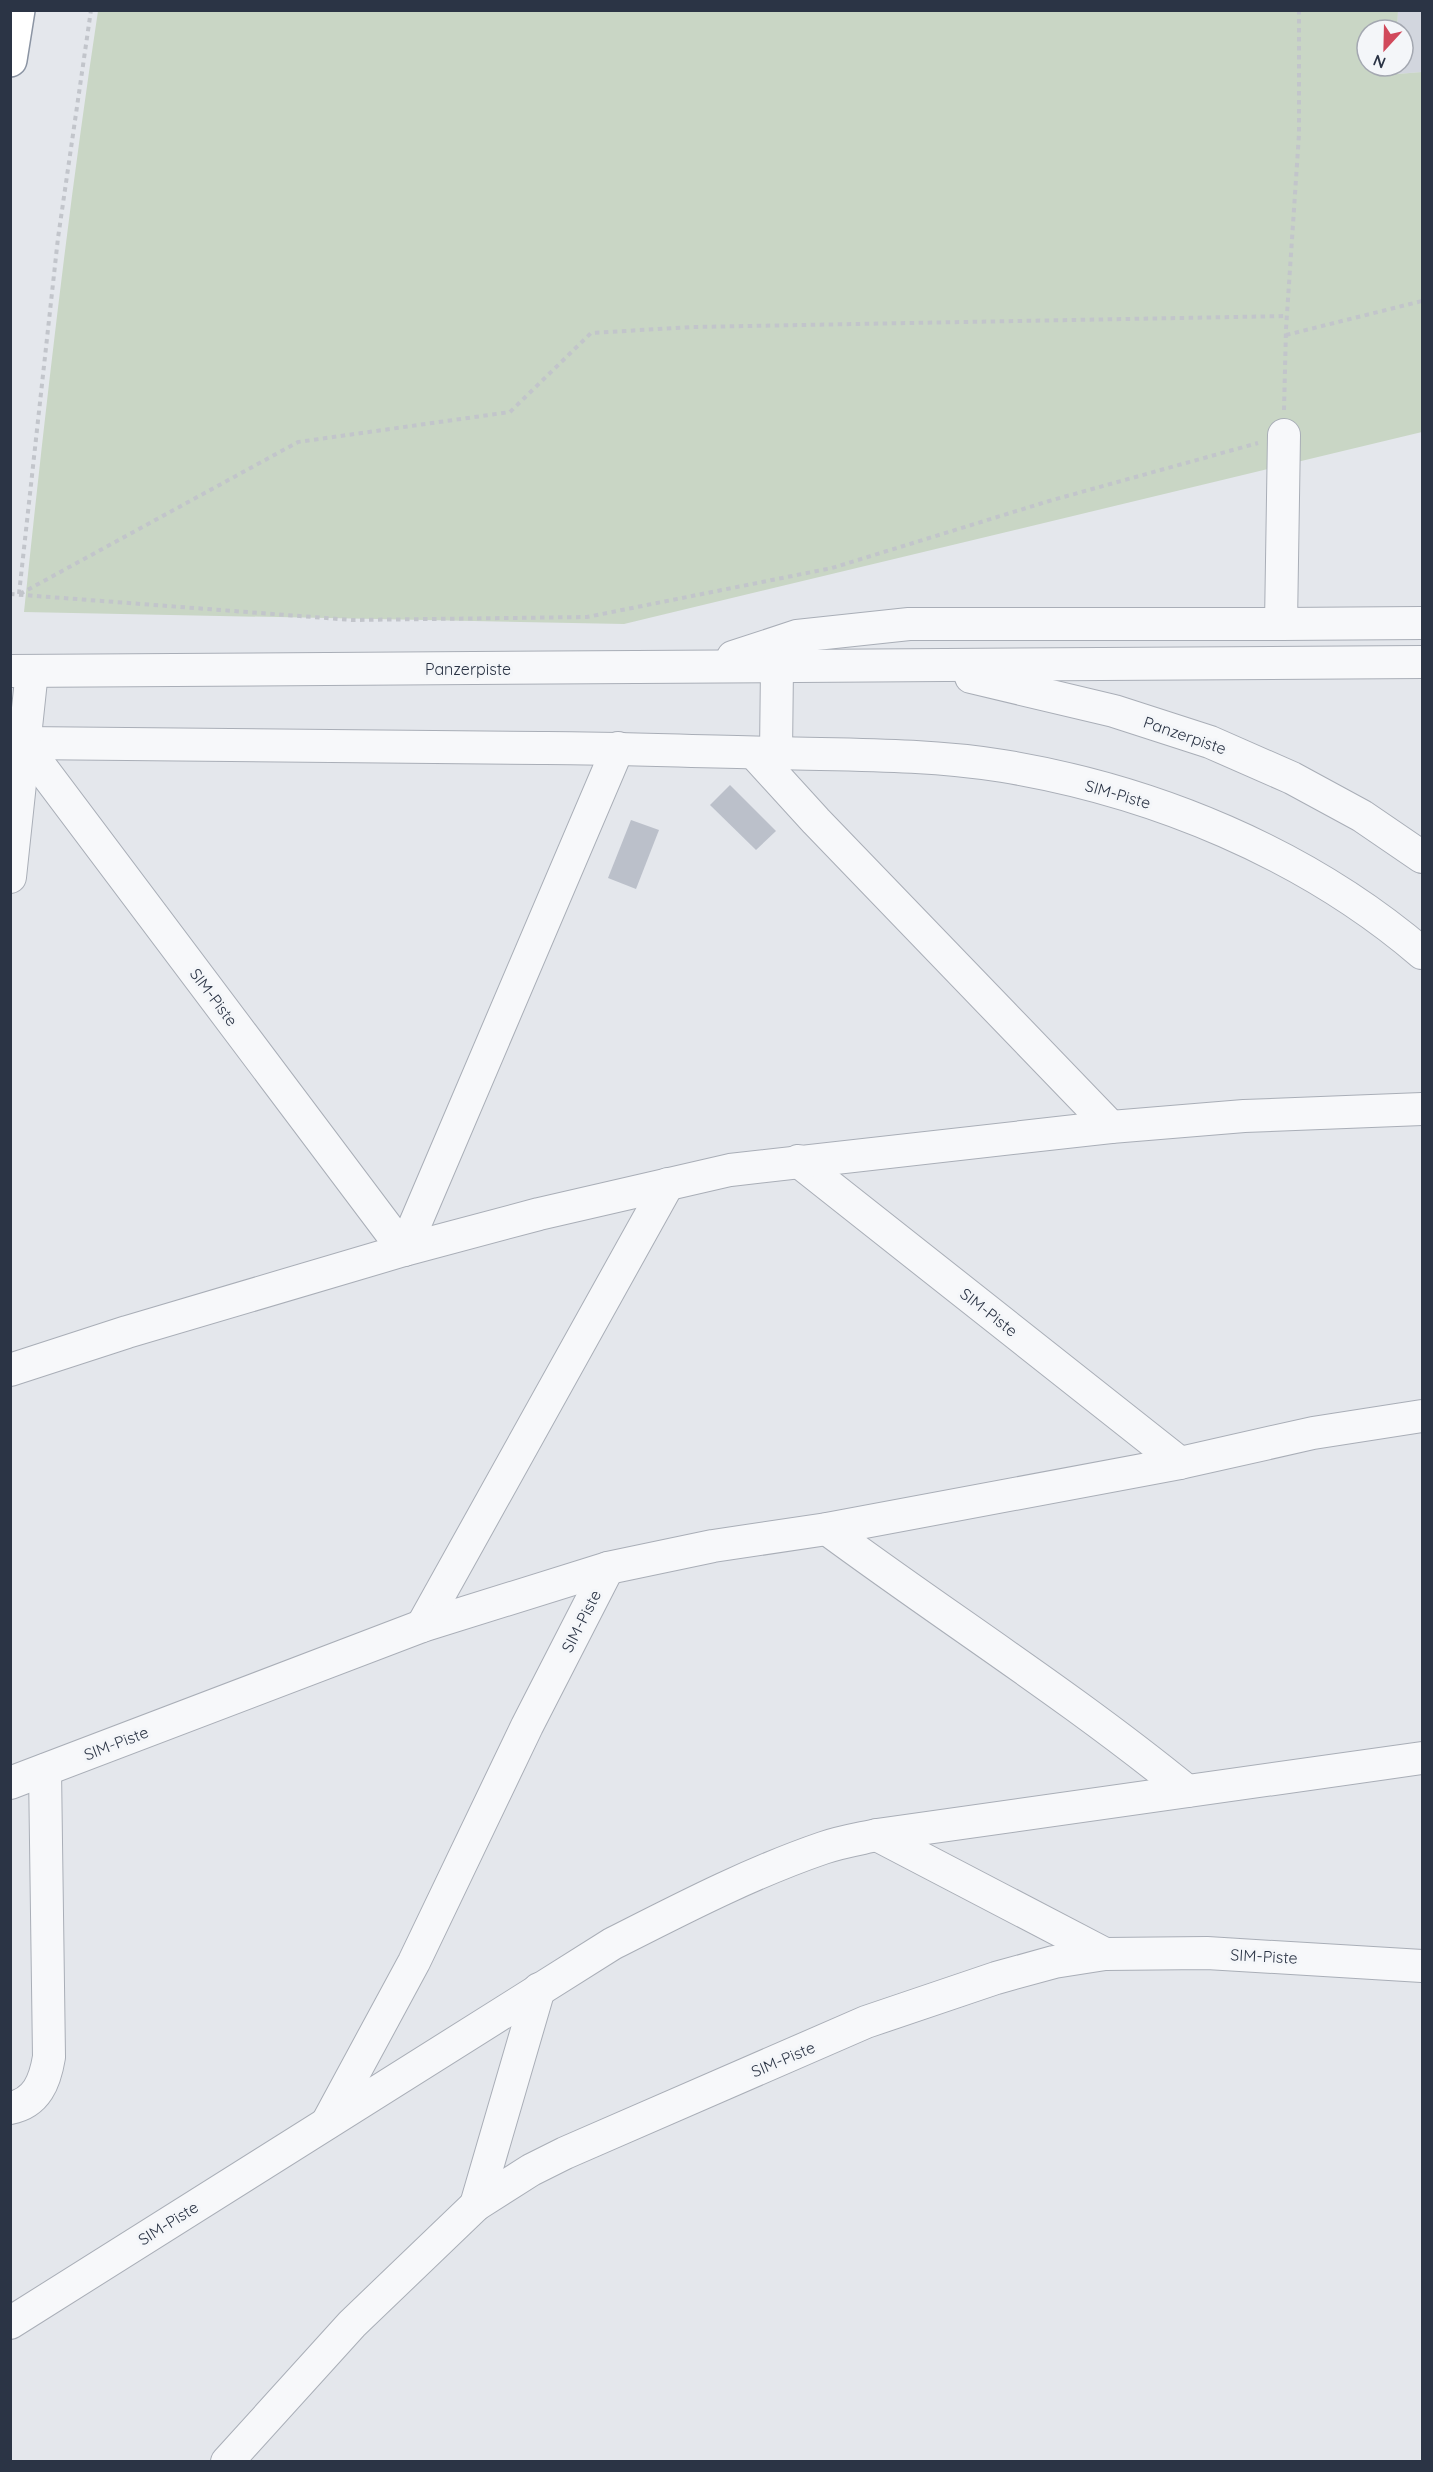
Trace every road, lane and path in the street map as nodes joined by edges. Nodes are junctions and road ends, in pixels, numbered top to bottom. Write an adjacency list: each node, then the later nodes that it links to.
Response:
1 (18, 10): 4 (highway)
2 (91, 10): 10 (path)
3 (1299, 10): 6 (path)
4 (10, 60)
5 (1422, 301): 7 (path)
6 (1287, 316): 7 (path); 10 (path)
7 (1286, 335): 8 (path)
8 (1284, 435): 10 (path); 12 (street)
9 (10, 594): 10 (path)
10 (19, 594)
11 (1422, 623): 12 (street)
12 (1281, 624): 16 (street)
13 (1422, 662): 14 (street, Panzerpiste)
14 (926, 665): 15 (street, Panzerpiste); 21 (street, Panzerpiste)
15 (777, 666): 16 (street, Panzerpiste); 20 (street)
16 (703, 667): 17 (street, Panzerpiste)
17 (21, 671): 18 (street)
18 (23, 743): 19 (street, SIM-Piste); 22 (street); 28 (street, SIM-Piste)
19 (618, 748): 20 (street, SIM-Piste); 28 (street)
20 (765, 753): 23 (street, SIM-Piste); 25 (street)
21 (1422, 857)
22 (10, 877)
23 (1422, 952)
24 (1422, 1109): 25 (street)
25 (1111, 1128): 26 (street)
26 (798, 1161): 27 (street); 31 (street, SIM-Piste)
27 (668, 1184): 28 (street); 34 (street)
28 (404, 1250): 29 (street)
29 (10, 1370)
30 (1422, 1416): 31 (street, SIM-Piste)
31 (1180, 1463): 32 (street, SIM-Piste)
32 (827, 1529): 33 (street, SIM-Piste); 38 (street)
33 (608, 1568): 34 (street, SIM-Piste); 44 (street, SIM-Piste)
34 (423, 1626): 36 (street, SIM-Piste)
35 (1422, 1758): 38 (street, SIM-Piste)
36 (45, 1770): 37 (street, SIM-Piste); 43 (street)
37 (10, 1783)
38 (1187, 1791): 39 (street, SIM-Piste)
39 (877, 1835): 40 (street, SIM-Piste); 42 (street, SIM-Piste)
40 (1105, 1954): 41 (street, SIM-Piste); 45 (street, SIM-Piste)
41 (1422, 1966)
42 (539, 1989): 44 (street, SIM-Piste); 45 (street)
43 (10, 2108)
44 (327, 2124): 46 (street, SIM-Piste)
45 (476, 2205): 47 (street, SIM-Piste)
46 (10, 2323)
47 (227, 2462)

